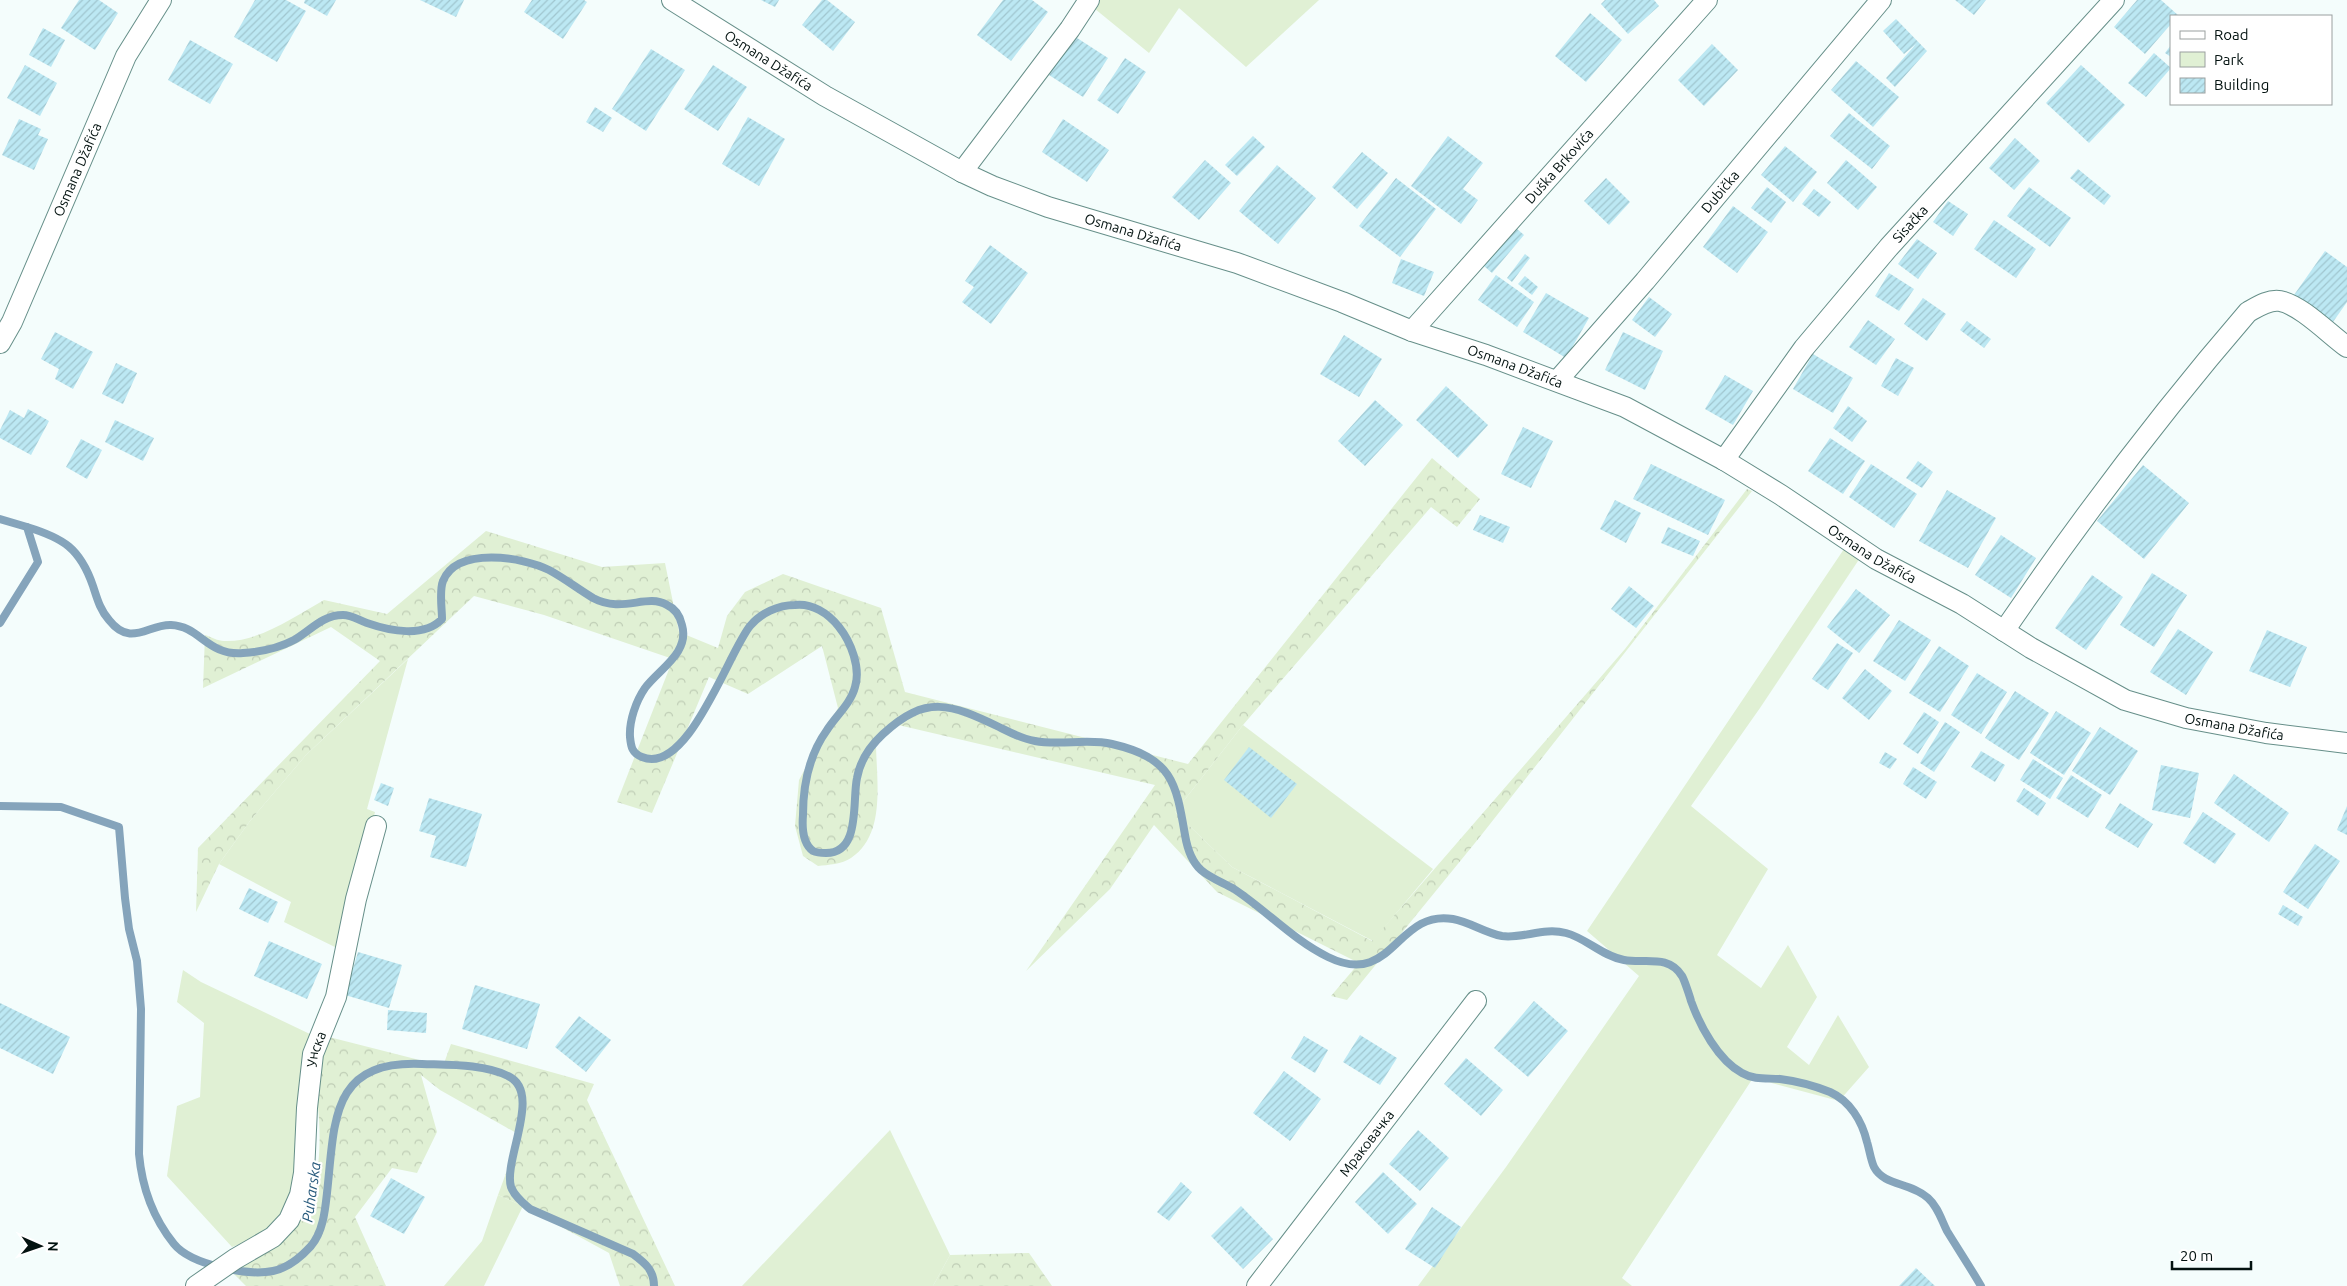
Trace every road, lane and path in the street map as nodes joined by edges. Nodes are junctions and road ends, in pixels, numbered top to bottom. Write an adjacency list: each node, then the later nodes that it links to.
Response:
1 (161, 0): 9 (street, Osmana Džafića)
2 (672, 0): 7 (street, Osmana Džafića)
3 (1089, 0): 7 (street)
4 (1707, 0): 8 (street, Duška Brkovića)
5 (1882, 0): 11 (street, Dubička)
6 (2114, 0): 12 (street, Sisačka)
7 (962, 172): 8 (street, Osmana Džafića)
8 (1412, 332): 11 (street, Osmana Džafića)
9 (0, 343)
10 (2347, 347): 13 (street)
11 (1557, 381): 12 (street, Osmana Džafića)
12 (1724, 460): 13 (street, Osmana Džafića)
13 (2004, 631): 14 (street, Osmana Džafića)
14 (2347, 743)
15 (376, 826): 17 (street, Унска)
16 (1476, 1001): 18 (street, Мраковачка)
17 (196, 1286)
18 (1257, 1286)

